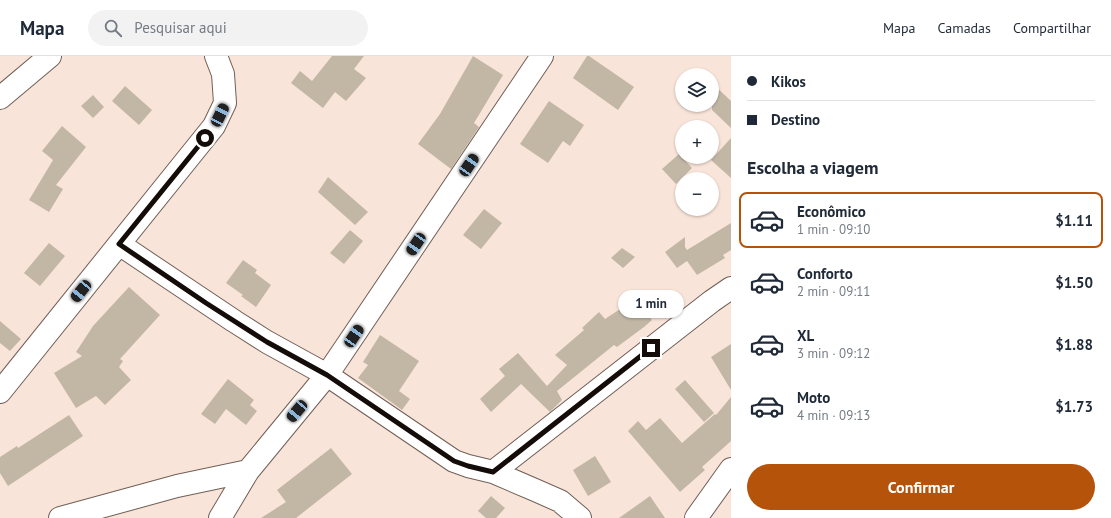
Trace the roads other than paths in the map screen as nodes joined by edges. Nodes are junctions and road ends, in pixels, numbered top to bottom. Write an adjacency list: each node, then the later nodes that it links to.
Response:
1 (50, 56): 4 (street)
2 (216, 56): 5 (street)
3 (542, 56): 7 (street)
4 (0, 98)
5 (119, 244): 7 (street); 8 (street)
6 (731, 288): 11 (street)
7 (327, 375): 10 (street); 11 (street)
8 (0, 392)
9 (731, 469): 15 (street)
10 (248, 471): 12 (street); 13 (street)
11 (493, 472): 14 (street)
12 (60, 518)
13 (220, 518)
14 (580, 518)
15 (696, 518)

